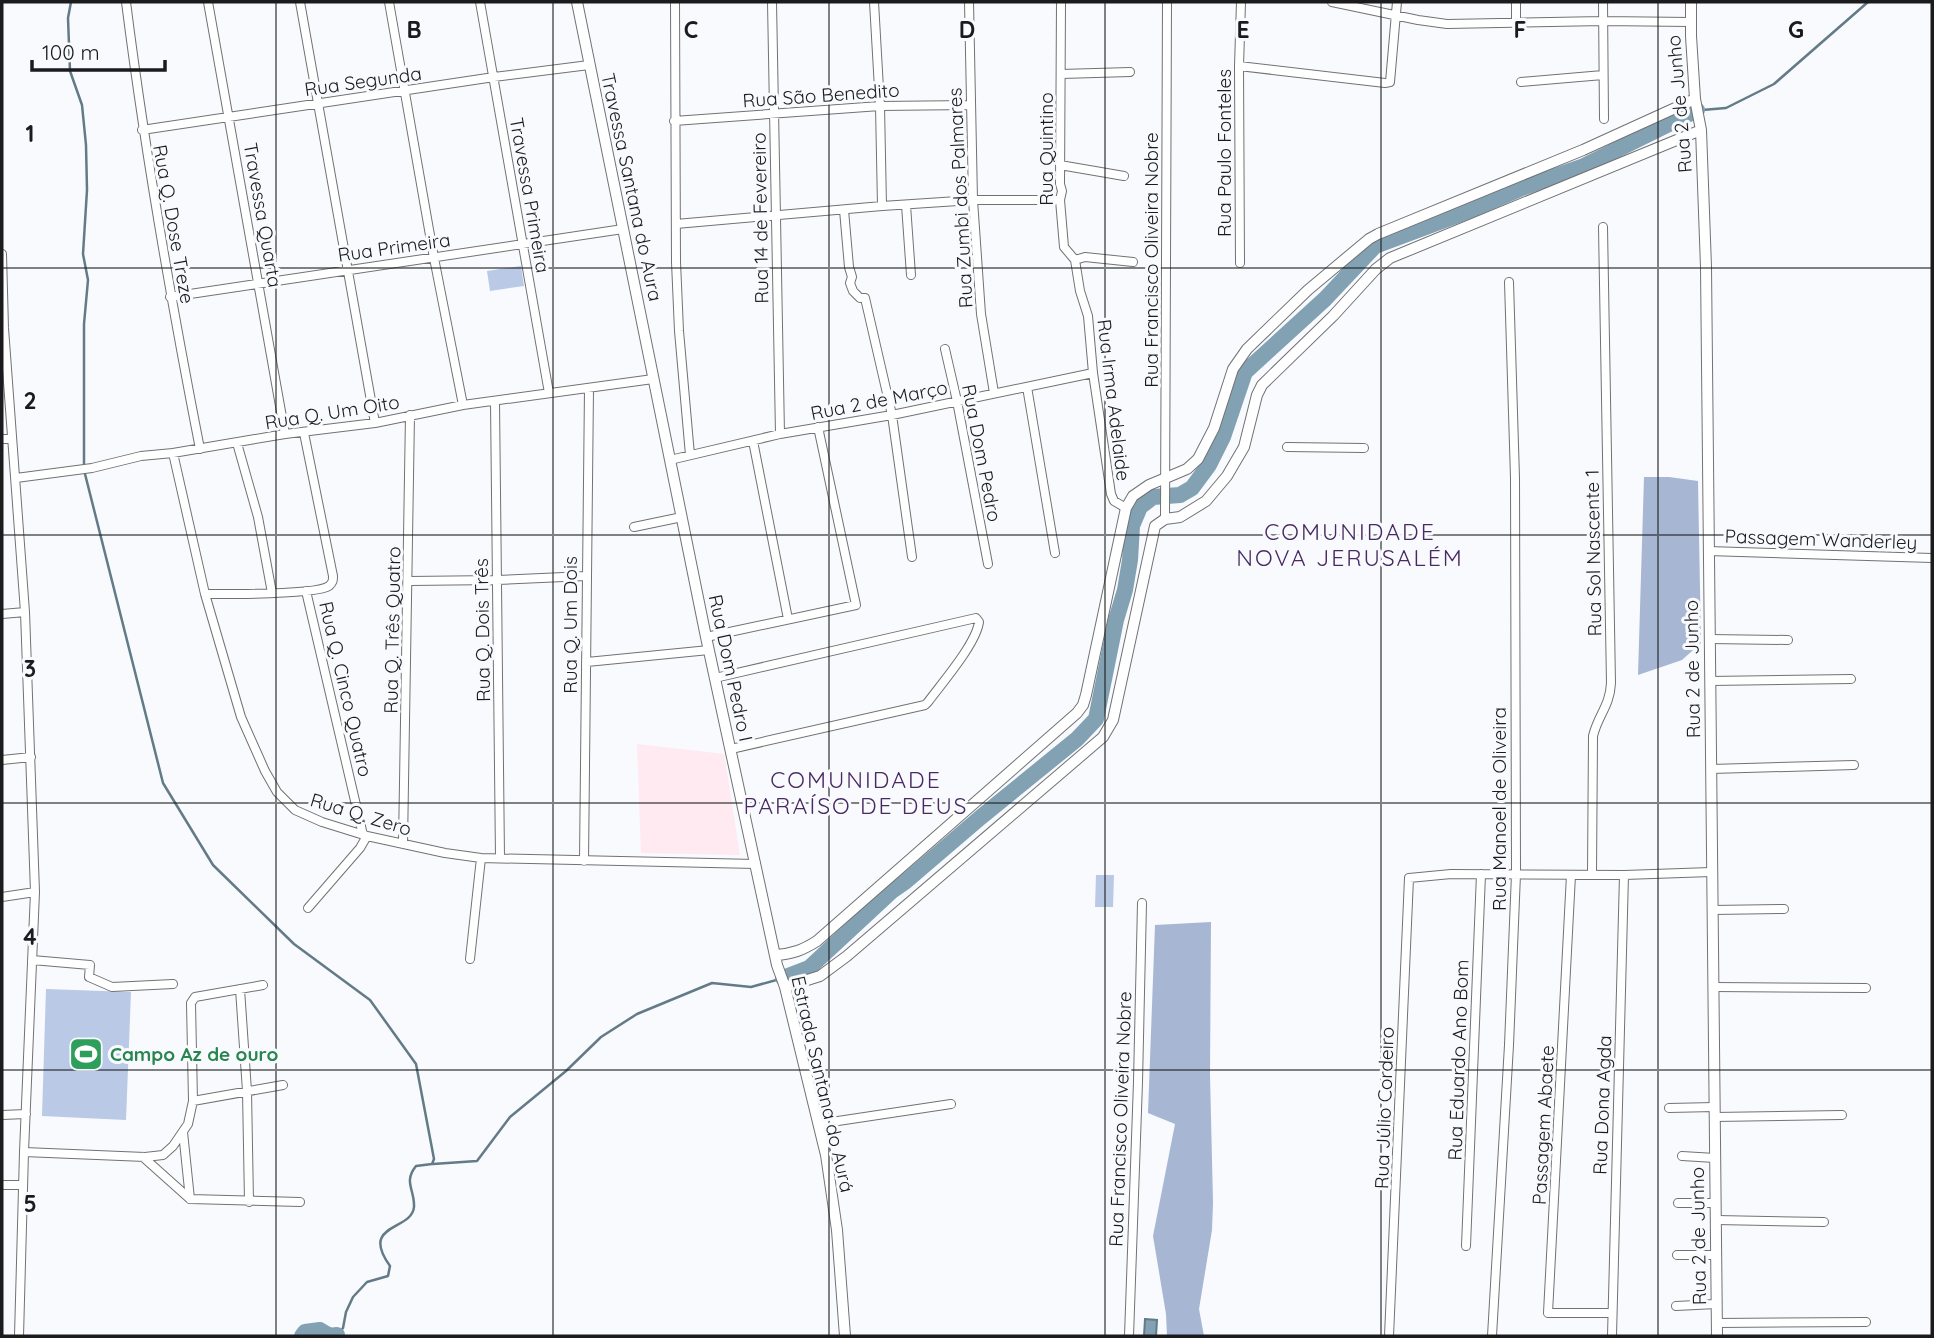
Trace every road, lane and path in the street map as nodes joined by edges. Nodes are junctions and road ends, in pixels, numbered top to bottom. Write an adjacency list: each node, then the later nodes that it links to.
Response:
1 (126, 2): 39 (street, Rua Q. Dose Treze)
2 (208, 2): 36 (street, Travessa Quarta)
3 (300, 2): 32 (street)
4 (389, 2): 30 (street)
5 (480, 2): 28 (street, Travessa Primeira)
6 (577, 2): 23 (street, Travessa Santana do Aura)
7 (675, 2): 38 (street)
8 (772, 2): 35 (street, Rua 14 de Fevereiro)
9 (874, 2): 34 (street)
10 (969, 2): 33 (street, Rua Zumbi dos Palmares)
11 (1061, 2): 26 (street, Rua Quintino)
12 (1167, 2): 93 (street, Rua Francisco Oliveira Nobre)
13 (1241, 2): 24 (street, Rua Paulo Fonteles)
14 (1332, 2): 19 (street)
15 (1397, 2): 19 (street)
16 (1516, 2): 21 (street)
17 (1603, 2): 20 (street)
18 (1691, 2): 22 (street, Rua 2 de Junho)
19 (1396, 15): 21 (street); 24 (street)
20 (1603, 21): 21 (street); 22 (street); 27 (street)
21 (1516, 22)
22 (1690, 22): 31 (street, Rua 2 de Junho)
23 (589, 65): 28 (street, Rua Segunda); 51 (street, Travessa Santana do Aura)
24 (1240, 66): 57 (street, Rua Paulo Fonteles)
25 (1130, 72): 26 (street)
26 (1062, 74): 41 (street, Rua Quintino)
27 (1603, 75): 29 (street); 37 (street)
28 (494, 77): 30 (street, Rua Segunda); 52 (street, Travessa Primeira)
29 (1521, 82)
30 (404, 92): 32 (street, Rua Segunda); 54 (street)
31 (1695, 99): 40 (street, Rua 2 de Junho); 93 (street)
32 (318, 103): 36 (street, Rua Segunda); 58 (street)
33 (970, 105): 34 (street, Rua São Benedito); 43 (street, Rua Zumbi dos Palmares)
34 (880, 106): 35 (street, Rua São Benedito); 46 (street)
35 (773, 114): 38 (street, Rua São Benedito); 48 (street, Rua 14 de Fevereiro)
36 (229, 117): 39 (street, Rua Segunda); 61 (street, Travessa Quarta)
37 (1604, 120)
38 (674, 121): 49 (street)
39 (142, 130): 63 (street, Rua Q. Dose Treze)
40 (1701, 130): 98 (street, Rua 2 de Junho); 148 (street)
41 (1060, 165): 42 (street); 44 (street, Rua Quintino)
42 (1124, 176)
43 (973, 200): 44 (street); 45 (street); 71 (street, Rua Zumbi dos Palmares)
44 (1060, 200): 55 (street, Rua Quintino)
45 (906, 205): 46 (street); 59 (street)
46 (882, 206): 47 (street)
47 (844, 210): 48 (street); 76 (street)
48 (776, 215): 49 (street); 80 (street, Rua 14 de Fevereiro)
49 (676, 224): 90 (street)
50 (1603, 227): 135 (street, Rua Sol Nascente 1)
51 (623, 229): 52 (street, Rua Primeira); 67 (street, Travessa Santana do Aura)
52 (523, 245): 54 (street, Rua Primeira); 70 (street, Travessa Primeira)
53 (2, 254): 66 (street)
54 (434, 257): 58 (street, Rua Primeira); 74 (street)
55 (1075, 260): 56 (street); 62 (street, Rua Quintino)
56 (1133, 262)
57 (1240, 263)
58 (347, 270): 61 (street, Rua Primeira); 77 (street)
59 (911, 275)
60 (1509, 282): 133 (street, Rua Manoel de Oliveira)
61 (259, 283): 63 (street, Rua Primeira); 81 (street, Travessa Quarta)
62 (1080, 291): 65 (street, Rua Irma Adelaide)
63 (170, 297): 87 (street, Rua Q. Dose Treze)
64 (945, 349): 72 (street, Rua Dom Pedro)
65 (1093, 373): 68 (street, Rua 2 de Março); 94 (street, Rua Irma Adelaide)
66 (5, 374): 83 (street)
67 (653, 379): 69 (street, Rua Q. Um Oito); 91 (street, Rua Dom Pedro I)
68 (1027, 387): 71 (street, Rua 2 de Março); 99 (street)
69 (589, 388): 70 (street, Rua Q. Um Oito); 103 (street, Rua Q. Um Dois)
70 (549, 393): 73 (street, Rua Q. Um Oito)
71 (994, 393): 72 (street, Rua 2 de Março)
72 (957, 401): 76 (street, Rua 2 de Março); 102 (street, Rua Dom Pedro)
73 (495, 402): 74 (street, Rua Q. Um Oito); 104 (street, Rua Q. Dois Três)
74 (463, 405): 75 (street, Rua Q. Um Oito)
75 (410, 415): 77 (street, Rua Q. Um Oito); 105 (street, Rua Q. Três Quatro)
76 (892, 415): 78 (street, Rua 2 de Março); 100 (street)
77 (375, 423): 79 (street, Rua Q. Um Oito)
78 (818, 427): 80 (street, Rua 2 de Março); 111 (street)
79 (304, 433): 81 (street, Rua Q. Um Oito); 106 (street)
80 (780, 434): 84 (street, Rua 2 de Março)
81 (285, 435): 85 (street, Rua Q. Um Oito)
82 (2, 439): 83 (street)
83 (12, 439): 92 (street)
84 (753, 440): 90 (street, Rua 2 de Março); 111 (street)
85 (237, 443): 87 (street, Rua Q. Um Oito); 107 (street)
86 (1287, 447): 88 (street)
87 (200, 449): 89 (street, Rua Q. Um Oito)
88 (1364, 449)
89 (173, 453): 92 (street, Rua Q. Um Oito); 108 (street, Rua Q. Zero)
90 (690, 455): 91 (street, Rua 2 de Março)
91 (670, 460): 95 (street, Rua Dom Pedro I)
92 (16, 478): 109 (street)
93 (1166, 478): 94 (street); 96 (street, Rua Francisco Oliveira Nobre)
94 (1126, 508): 145 (street)
95 (682, 517): 97 (street); 112 (street, Rua Dom Pedro I)
96 (1165, 519)
97 (634, 527)
98 (1708, 551): 101 (street, Passagem Wanderley); 113 (street, Rua 2 de Junho)
99 (1055, 553)
100 (912, 557)
101 (1932, 558)
102 (988, 564)
103 (586, 576): 104 (street); 116 (street, Rua Q. Um Dois)
104 (497, 580): 105 (street); 128 (street, Rua Q. Dois Três)
105 (409, 581): 126 (street, Rua Q. Três Quatro)
106 (306, 591): 107 (street); 125 (street, Rua Q. Cinco Quatro)
107 (272, 593): 108 (street)
108 (205, 594): 125 (street, Rua Q. Zero)
109 (25, 612): 110 (street); 121 (street)
110 (2, 614)
111 (788, 619): 112 (street)
112 (706, 637): 115 (street, Rua Dom Pedro I)
113 (1709, 639): 114 (street); 119 (street, Rua 2 de Junho)
114 (1788, 640)
115 (709, 650): 116 (street); 117 (street, Rua Dom Pedro I)
116 (587, 662): 129 (street, Rua Q. Um Dois)
117 (715, 678): 120 (street, Rua Dom Pedro I); 120 (street)
118 (1851, 679): 119 (street)
119 (1710, 681): 124 (street, Rua 2 de Junho)
120 (731, 749): 130 (street, Rua Dom Pedro I)
121 (31, 757): 122 (street); 137 (street)
122 (2, 760)
123 (1854, 765): 124 (street)
124 (1711, 769): 131 (street, Rua 2 de Junho)
125 (365, 835): 126 (street, Rua Q. Zero); 140 (street)
126 (403, 844): 127 (street, Rua Q. Zero)
127 (481, 858): 128 (street, Rua Q. Zero); 143 (street)
128 (500, 858): 129 (street, Rua Q. Zero)
129 (584, 861): 130 (street, Rua Q. Zero)
130 (756, 864): 145 (street, Rua Dom Pedro I)
131 (1712, 872): 136 (street); 142 (street, Rua 2 de Junho)
132 (1481, 874): 133 (street); 176 (street, Rua Eduardo Ano Bom); 187 (street, Rua Júlio Cordeiro)
133 (1516, 874): 134 (street); 188 (street, Rua Manoel de Oliveira)
134 (1571, 875): 135 (street); 181 (street, Passagem Abaete)
135 (1592, 875): 136 (street)
136 (1623, 875): 181 (street, Rua Dona Agda)
137 (35, 892): 138 (street); 144 (street)
138 (2, 897)
139 (1142, 904): 186 (street, Rua Francisco Oliveira Nobre)
140 (308, 908)
141 (1784, 909): 142 (street)
142 (1712, 910): 149 (street, Rua 2 de Junho)
143 (470, 959)
144 (32, 960): 146 (street); 158 (street)
145 (777, 960): 148 (street, Estrada Santana do Aurá)
146 (173, 984)
147 (263, 985): 151 (street)
148 (785, 986): 161 (street, Estrada Santana do Aurá)
149 (1713, 987): 150 (street); 157 (street, Rua 2 de Junho)
150 (1866, 988)
151 (240, 989): 153 (street); 154 (street)
152 (283, 1085): 153 (street)
153 (247, 1091): 154 (street); 170 (street)
154 (193, 1101): 162 (street)
155 (951, 1104): 161 (street)
156 (1669, 1108): 157 (street)
157 (1714, 1112): 160 (street); 166 (street, Rua 2 de Junho)
158 (26, 1114): 159 (street); 163 (street)
159 (2, 1115)
160 (1842, 1115)
161 (818, 1124): 185 (street, Estrada Santana do Aurá)
162 (183, 1131): 165 (street); 169 (street)
163 (24, 1152): 165 (street); 168 (street)
164 (1682, 1156): 166 (street)
165 (143, 1157): 169 (street)
166 (1715, 1158): 173 (street, Rua 2 de Junho)
167 (2, 1185): 168 (street)
168 (23, 1185): 184 (street)
169 (190, 1199): 170 (street)
170 (249, 1202): 171 (street)
171 (300, 1202)
172 (1678, 1203): 173 (street)
173 (1715, 1203): 174 (street, Rua 2 de Junho)
174 (1716, 1220): 175 (street); 178 (street, Rua 2 de Junho)
175 (1824, 1222)
176 (1466, 1246)
177 (1677, 1255): 178 (street)
178 (1716, 1255): 179 (street, Rua 2 de Junho)
179 (1716, 1304): 180 (street); 183 (street, Rua 2 de Junho)
180 (1676, 1306)
181 (1612, 1313): 189 (street, Rua Dona Agda)
182 (1866, 1322): 183 (street)
183 (1717, 1323): 190 (street, Rua 2 de Junho)
184 (19, 1336)
185 (845, 1336)
186 (1129, 1336)
187 (1389, 1336)
188 (1492, 1336)
189 (1612, 1336)
190 (1717, 1336)

